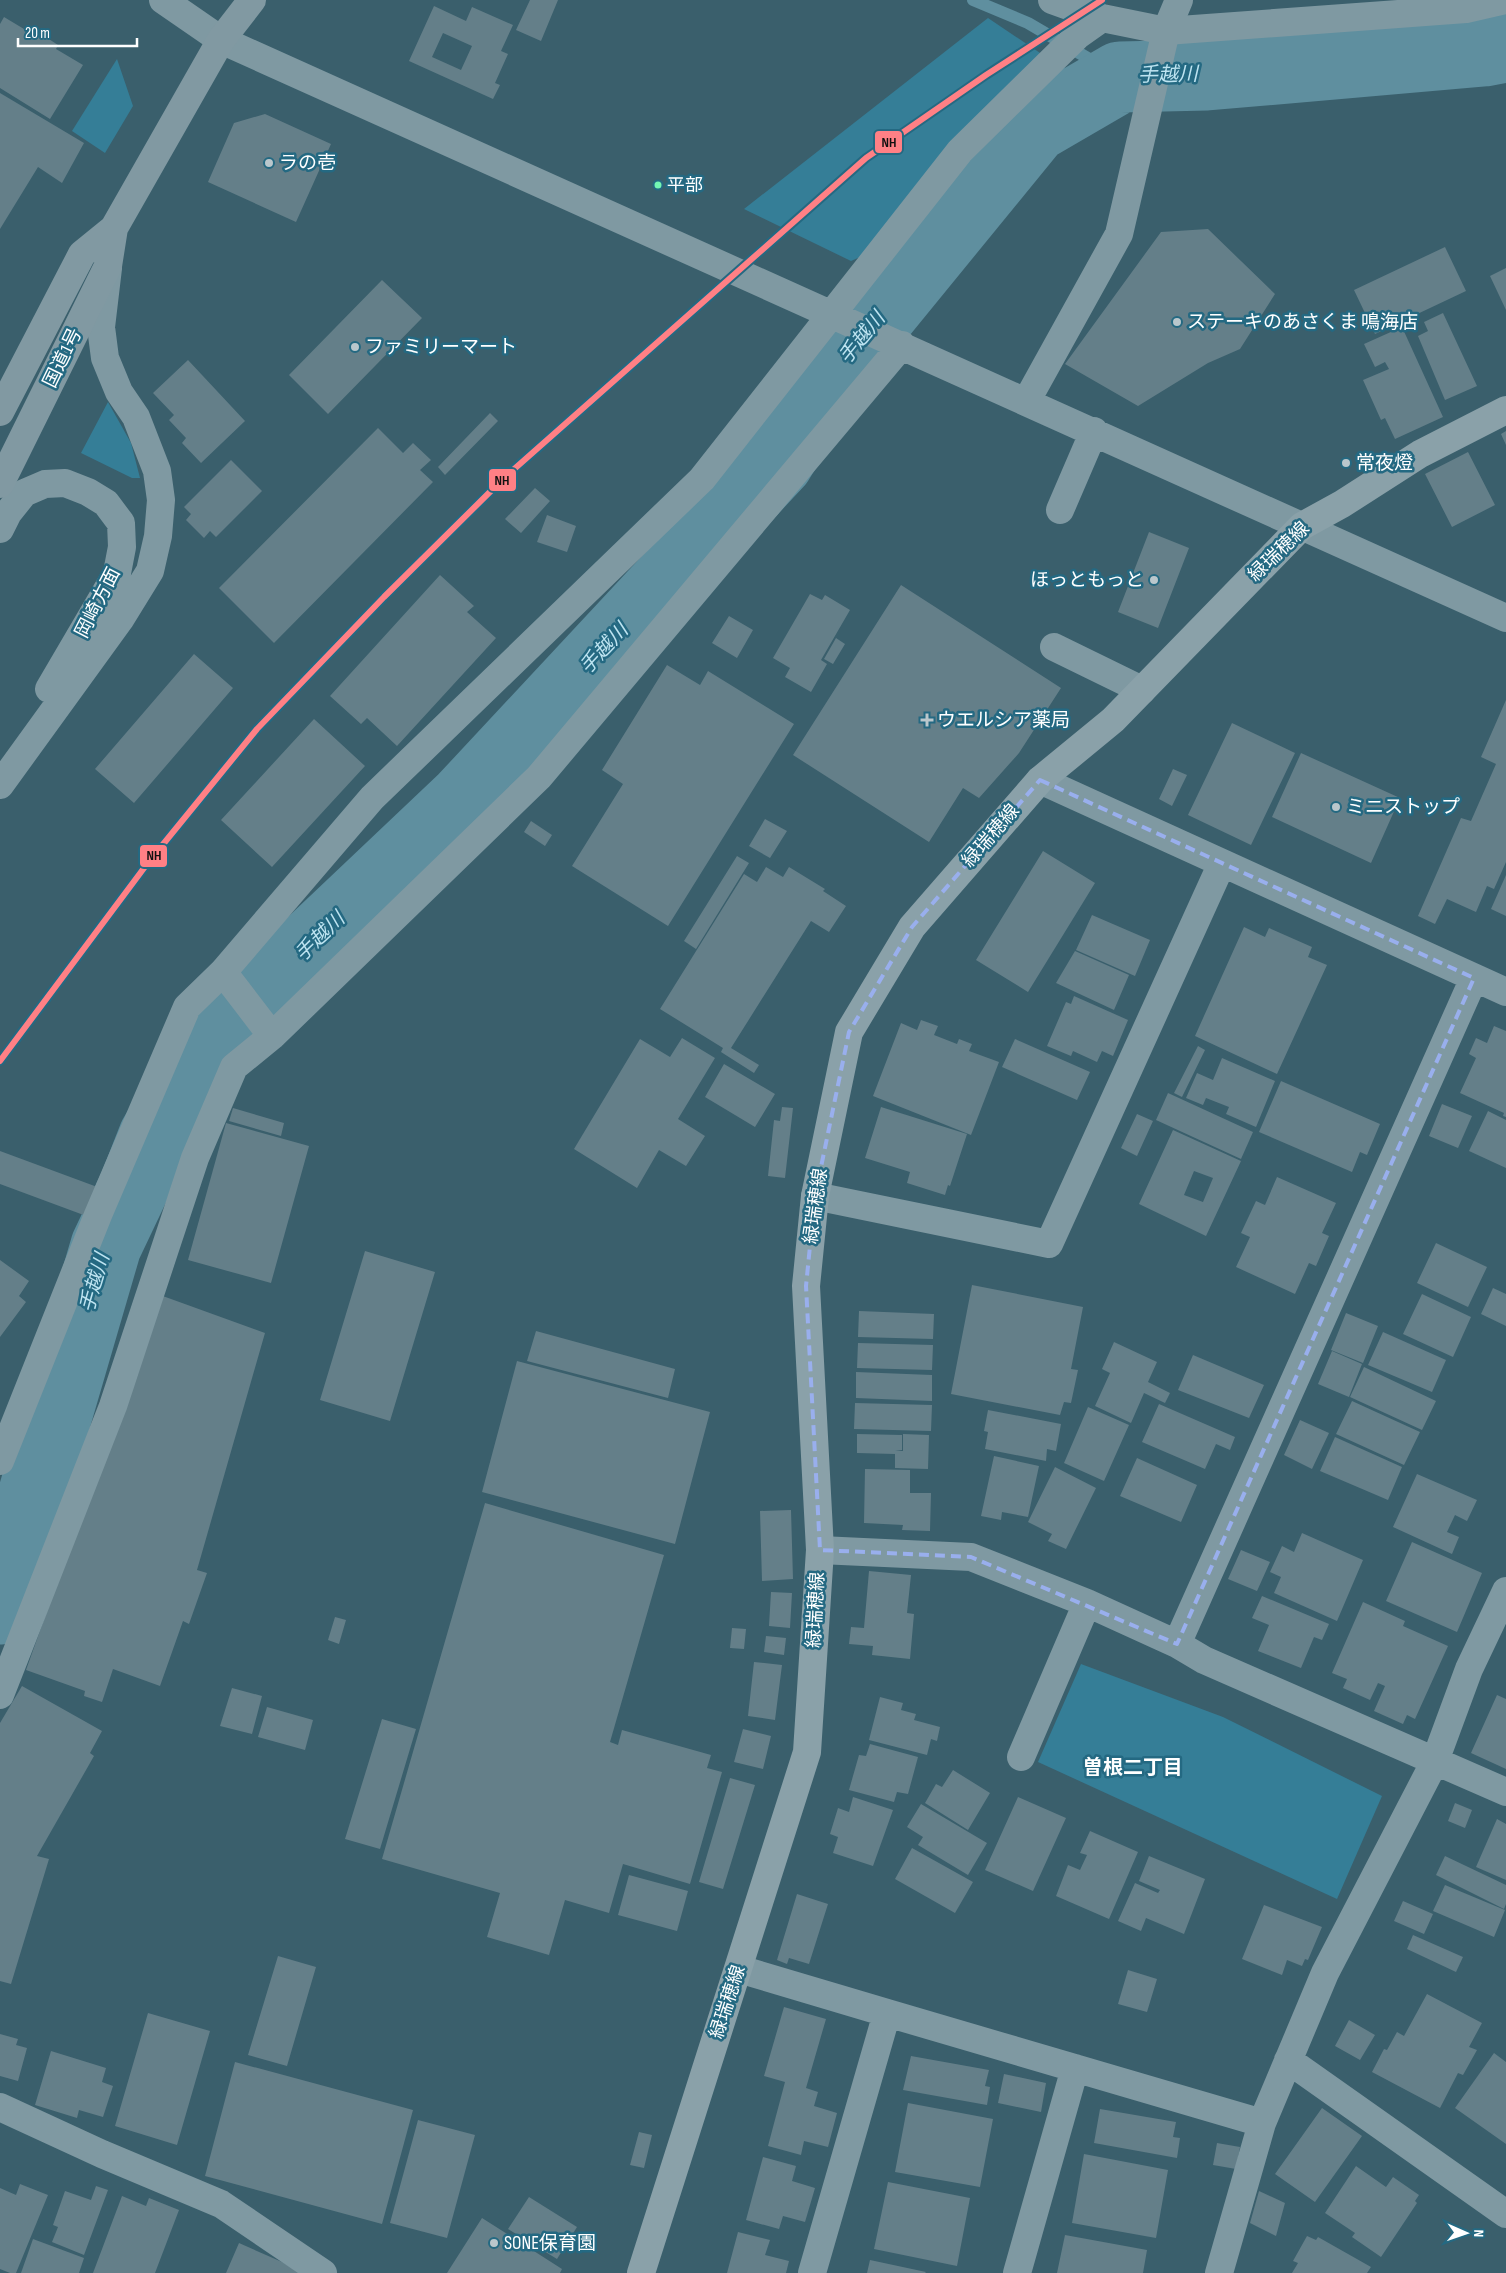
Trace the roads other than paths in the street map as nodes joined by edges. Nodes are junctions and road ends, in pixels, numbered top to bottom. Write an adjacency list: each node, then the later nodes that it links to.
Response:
1 (163, 0): 8 (street)
2 (252, 0): 8 (highway, 国道1号)
3 (1052, 0): 6 (street)
4 (1179, 0): 7 (street)
5 (1506, 0): 7 (street)
6 (1102, 18): 7 (street); 11 (street)
7 (1164, 37): 13 (street)
8 (221, 40): 9 (highway, 国道1号); 11 (street)
9 (114, 228): 10 (highway, 国道1号); 15 (highway, 国道1号)
10 (108, 266): 17 (highway, 国道1号); 26 (street)
11 (837, 315): 12 (street); 28 (street)
12 (899, 344): 13 (street); 31 (street)
13 (1026, 402): 16 (street)
14 (1506, 410): 19 (main road, 緑瑞穂線)
15 (0, 412)
16 (1094, 431): 18 (street); 19 (street)
17 (0, 484)
18 (1060, 510)
19 (1302, 526): 21 (street); 23 (main road, 緑瑞穂線)
20 (0, 529): 24 (street, 岡崎方面)
21 (1506, 618)
22 (1054, 646): 23 (street)
23 (1142, 690): 25 (main road, 緑瑞穂線)
24 (0, 758)
25 (1040, 780): 27 (street); 32 (main road, 緑瑞穂線)
26 (0, 785)
27 (1222, 863): 29 (street); 32 (street)
28 (228, 978): 31 (street); 33 (street)
29 (1474, 978): 30 (street); 37 (street)
30 (1506, 992)
31 (268, 1031): 38 (street)
32 (815, 1196): 34 (main road, 緑瑞穂線)
33 (0, 1461)
34 (820, 1550): 36 (street); 42 (main road, 緑瑞穂線)
35 (1506, 1591): 40 (street)
36 (1087, 1603): 37 (street); 39 (street)
37 (1177, 1644): 40 (street)
38 (0, 1695)
39 (1021, 1757)
40 (1435, 1761): 41 (street); 44 (street)
41 (1506, 1792)
42 (739, 1970): 43 (street); 50 (main road, 緑瑞穂線)
43 (888, 2013): 45 (street); 51 (street)
44 (1288, 2060): 47 (street); 48 (street)
45 (1075, 2068): 47 (street); 52 (street)
46 (0, 2107): 49 (street)
47 (1262, 2123): 53 (street)
48 (1506, 2214)
49 (323, 2273)
50 (641, 2273)
51 (812, 2273)
52 (1017, 2273)
53 (1219, 2273)

